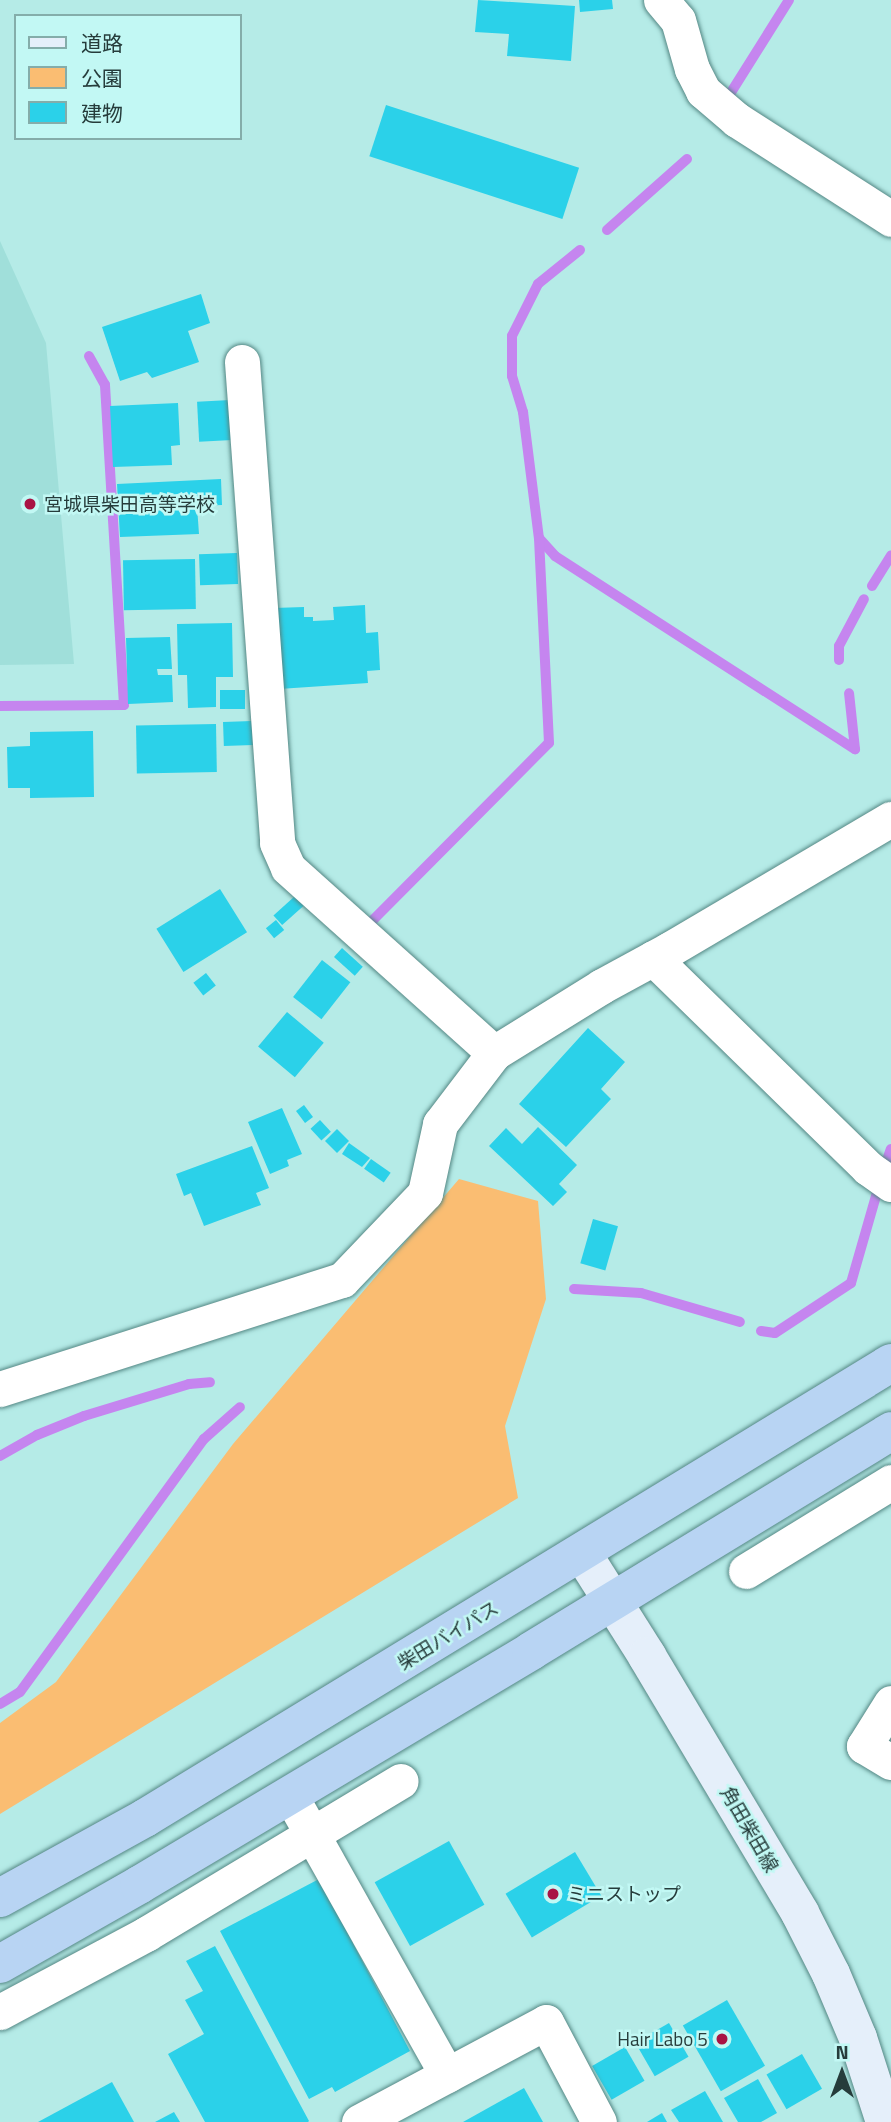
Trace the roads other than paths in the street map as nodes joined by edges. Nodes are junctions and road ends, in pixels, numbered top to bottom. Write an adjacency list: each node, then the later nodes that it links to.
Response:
1 (661, 0): 2 (street)
2 (891, 219)
3 (242, 362): 6 (street)
4 (891, 819): 5 (street)
5 (653, 958): 6 (street); 7 (street)
6 (494, 1053): 9 (street)
7 (891, 1184)
8 (891, 1363): 12 (highway, 柴田バイパス)
9 (0, 1389)
10 (891, 1431): 14 (highway)
11 (891, 1482): 13 (street)
12 (582, 1553): 14 (main road, 角田柴田線); 20 (highway, 柴田バイパス)
13 (746, 1571)
14 (612, 1601): 18 (highway); 26 (main road, 角田柴田線)
15 (891, 1703): 16 (street)
16 (891, 1762)
17 (401, 1781): 19 (street)
18 (290, 1795): 19 (street); 21 (highway)
19 (313, 1836): 22 (street); 23 (street)
20 (0, 1898)
21 (0, 1964)
22 (0, 2012)
23 (447, 2075): 24 (street); 25 (street)
24 (359, 2122)
25 (599, 2122)
26 (885, 2122)

